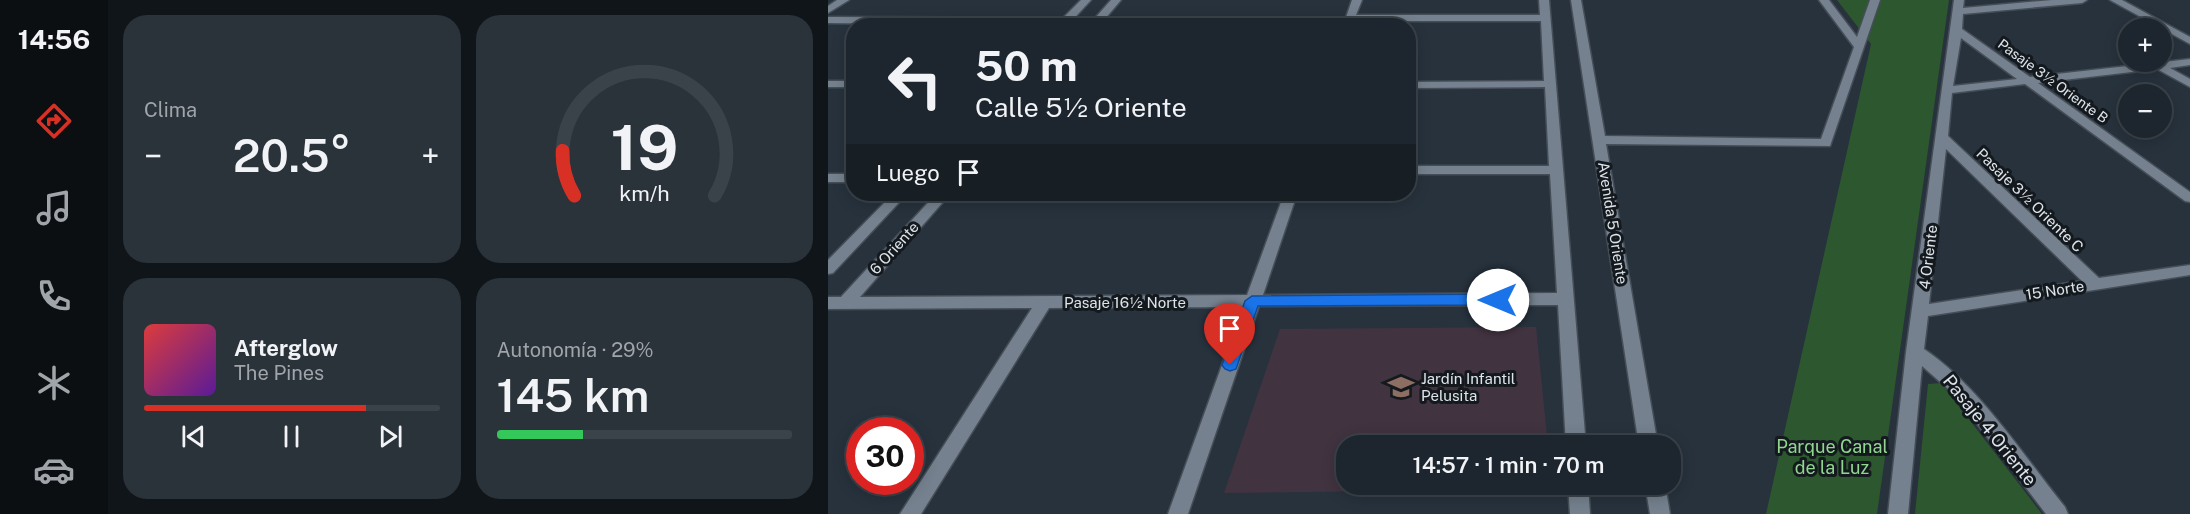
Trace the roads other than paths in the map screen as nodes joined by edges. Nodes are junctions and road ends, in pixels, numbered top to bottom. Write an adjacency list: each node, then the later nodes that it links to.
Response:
1 (844, 0): 12 (street)
2 (1086, 0): 13 (street)
3 (1116, 0): 14 (street)
4 (1357, 0): 15 (street)
5 (1544, 0): 16 (street)
6 (1576, 0): 35 (street, Avenida 5 Oriente)
7 (1824, 0): 22 (street)
8 (1875, 0): 22 (street)
9 (2082, 0): 11 (street)
10 (2115, 0): 21 (street)
11 (1958, 6): 20 (street, 4 Oriente)
12 (828, 10)
13 (1069, 18)
14 (1100, 18)
15 (1350, 18)
16 (1545, 18): 19 (street); 31 (street)
17 (828, 20): 18 (street)
18 (846, 20)
19 (1416, 21)
20 (1957, 30): 27 (street, Pasaje 3½ Oriente B); 33 (street, 4 Oriente)
21 (2190, 41)
22 (1859, 47): 35 (street)
23 (2190, 62): 24 (street)
24 (2172, 64)
25 (2118, 70): 27 (street)
26 (2169, 72): 32 (street)
27 (2026, 80): 33 (street); 40 (street, Pasaje 3½ Oriente B)
28 (828, 84): 29 (street)
29 (846, 84)
30 (1416, 84): 31 (street)
31 (1550, 84): 37 (street)
32 (2190, 84)
33 (1947, 90): 34 (street, 4 Oriente)
34 (1942, 139): 46 (street, Pasaje 3½ Oriente C); 52 (street, 4 Oriente)
35 (1599, 140): 55 (street, Avenida 5 Oriente)
36 (1416, 170): 37 (street)
37 (1556, 170): 47 (street)
38 (828, 178): 39 (street)
39 (846, 178)
40 (2190, 198)
41 (893, 201): 44 (street)
42 (937, 201): 51 (street, 6 Oriente)
43 (1288, 201): 48 (street)
44 (828, 269)
45 (2190, 270): 46 (street, 15 Norte)
46 (2095, 284): 52 (street, 15 Norte)
47 (1565, 299): 48 (street, Pasaje 16½ Norte); 54 (street)
48 (1252, 301): 49 (street, Pasaje 16½ Norte); 59 (street)
49 (1044, 302): 51 (street, Pasaje 16½ Norte); 58 (street)
50 (828, 303): 51 (street, Pasaje 16½ Norte)
51 (845, 303)
52 (1921, 311): 53 (street, 4 Oriente)
53 (1915, 352): 62 (street, 4 Oriente); 63 (street, Pasaje 4 Oriente)
54 (1574, 435)
55 (1647, 435)
56 (1579, 495): 60 (street)
57 (1657, 495): 61 (street)
58 (910, 514)
59 (1178, 514)
60 (1580, 514)
61 (1660, 514)
62 (1898, 514)
63 (2058, 514)

